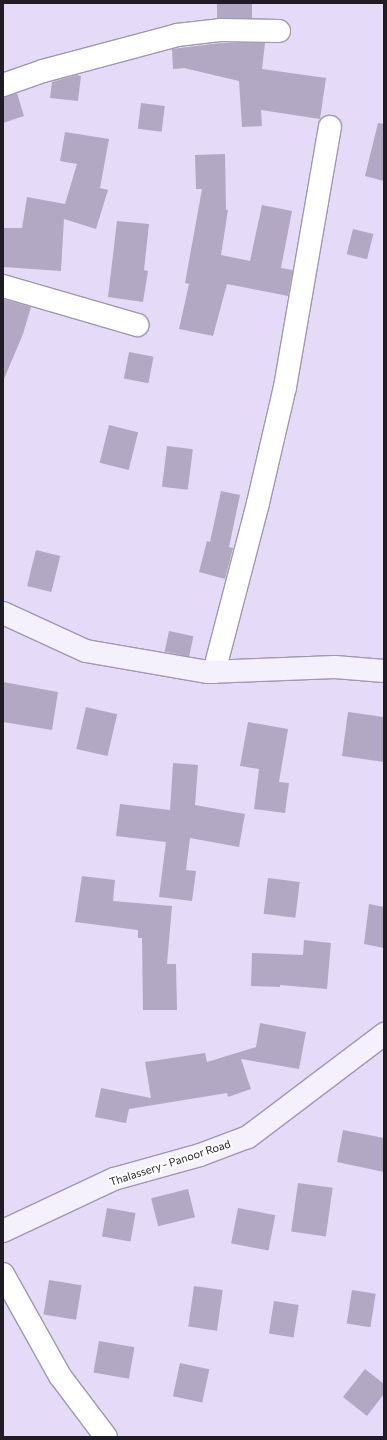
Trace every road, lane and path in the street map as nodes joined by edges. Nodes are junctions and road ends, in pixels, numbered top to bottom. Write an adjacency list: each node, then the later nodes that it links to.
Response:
1 (279, 31): 2 (street)
2 (3, 85)
3 (330, 127): 8 (street)
4 (3, 286): 5 (street)
5 (137, 325)
6 (3, 613): 8 (main road)
7 (384, 671): 8 (main road)
8 (214, 672)
9 (384, 1034): 10 (main road, Thalassery - Panoor Road)
10 (3, 1231)
11 (3, 1274): 12 (street)
12 (106, 1437)

